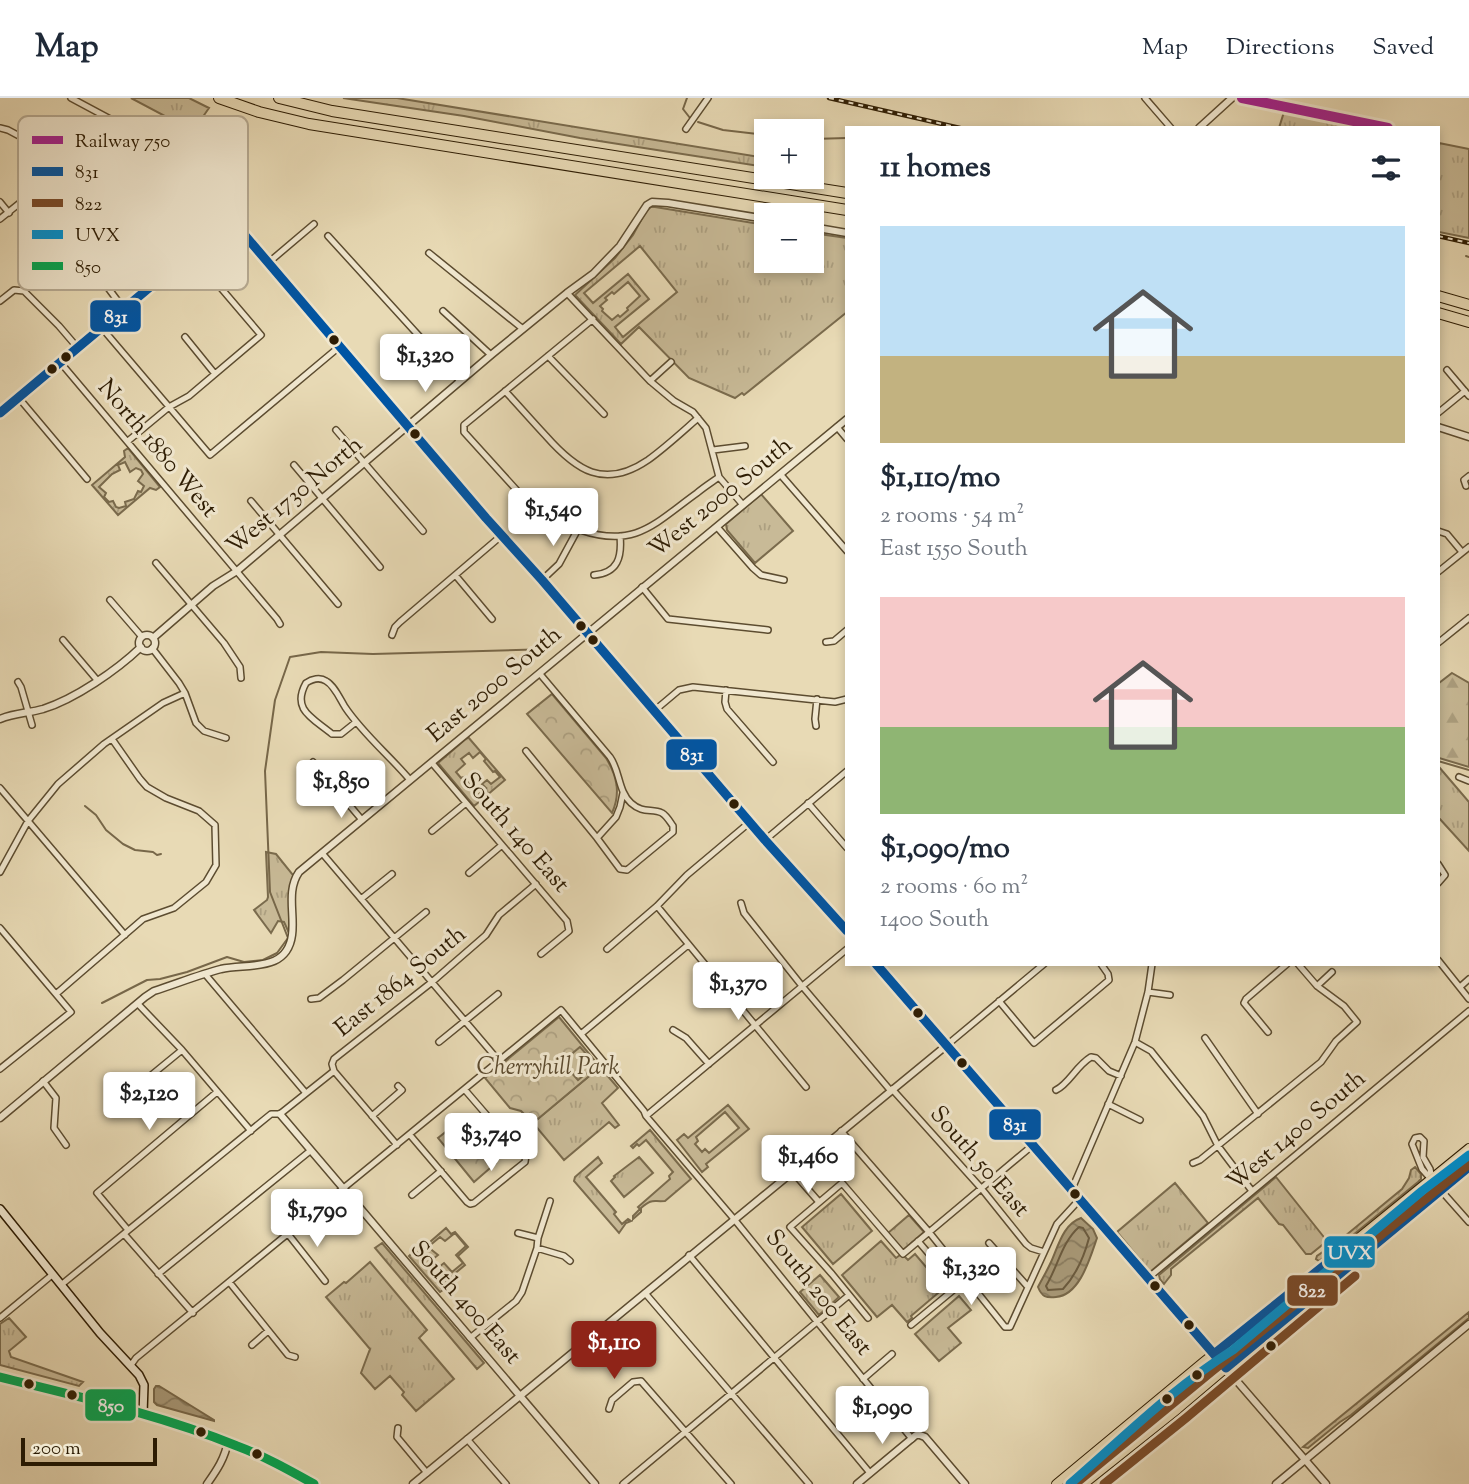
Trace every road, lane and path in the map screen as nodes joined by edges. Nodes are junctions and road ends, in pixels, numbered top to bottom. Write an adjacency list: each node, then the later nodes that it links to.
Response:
1 (71, 98): 8 (street)
2 (219, 98): 18 (highway)
3 (279, 98): 15 (highway)
4 (708, 98): 13 (street)
5 (1233, 98): 9 (street)
6 (1238, 98): 9 (street)
7 (1145, 100): 10 (street)
8 (105, 116)
9 (1206, 122): 11 (street)
10 (1169, 126)
11 (1201, 126)
12 (0, 128): 14 (street)
13 (686, 129)
14 (18, 136)
15 (845, 193)
16 (0, 202): 19 (street)
17 (18, 205): 19 (street)
18 (845, 210)
19 (9, 212): 21 (street)
20 (754, 217): 34 (street, West 1730 North)
21 (0, 219)
22 (314, 224): 28 (street)
23 (824, 229): 24 (street)
24 (845, 233)
25 (328, 236): 54 (street)
26 (248, 239): 28 (street)
27 (429, 253): 44 (street)
28 (268, 263): 47 (street)
29 (18, 289): 36 (street)
30 (21, 290): 46 (street)
31 (110, 290): 38 (street)
32 (145, 290): 38 (street)
33 (223, 290): 53 (street)
34 (567, 293): 41 (street); 44 (street, West 1730 North)
35 (1440, 297): 37 (highway)
36 (0, 301)
37 (1469, 305)
38 (123, 308): 43 (street)
39 (443, 311): 48 (street)
40 (1440, 314): 42 (highway)
41 (593, 319): 49 (street); 55 (street)
42 (1469, 322)
43 (101, 327): 46 (street); 59 (street)
44 (523, 329): 48 (street, West 1730 North)
45 (185, 337): 53 (street)
46 (77, 347): 50 (street)
47 (339, 347): 59 (street); 65 (street)
48 (491, 355): 54 (street, West 1730 North)
49 (548, 356): 56 (street); 62 (street)
50 (60, 362): 58 (street); 71 (street, North 1880 West)
51 (671, 362): 55 (street)
52 (1447, 370): 57 (street)
53 (215, 374): 59 (street)
54 (460, 381): 65 (street, West 1730 North)
55 (650, 381): 63 (street)
56 (505, 391): 63 (street); 85 (street)
57 (1467, 393): 60 (street)
58 (18, 397): 61 (street); 79 (street)
59 (169, 407): 71 (street)
60 (1440, 411)
61 (0, 413)
62 (604, 414)
63 (698, 418): 73 (street)
64 (845, 421): 66 (street, West 2000 South)
65 (408, 427): 74 (street, West 1730 North); 89 (street)
66 (837, 427): 69 (street); 76 (street, West 2000 South)
67 (1440, 428): 70 (street)
68 (336, 430): 74 (street)
69 (845, 437)
70 (1469, 437)
71 (128, 441): 97 (street, North 1880 West)
72 (745, 446): 73 (street)
73 (713, 450): 78 (street)
74 (365, 463): 81 (street, West 1730 North); 86 (street)
75 (294, 465): 81 (street)
76 (780, 474): 83 (street, West 2000 South); 92 (street)
77 (1469, 476): 80 (street)
78 (719, 477): 83 (street); 90 (street)
79 (87, 479)
80 (1466, 486)
81 (322, 499): 88 (street, West 1730 North); 95 (street)
82 (251, 501): 88 (street)
83 (743, 505): 84 (street, West 2000 South)
84 (717, 527): 101 (street); 102 (street, West 2000 South)
85 (578, 529): 90 (street); 100 (street)
86 (423, 531)
87 (1440, 532): 93 (street)
88 (279, 535): 97 (street, West 1730 North); 104 (street)
89 (502, 536): 99 (street); 100 (street)
90 (621, 536): 98 (street)
91 (1469, 547): 93 (street)
92 (845, 549)
93 (1462, 552): 96 (street)
94 (156, 563): 105 (street)
95 (380, 567)
96 (1440, 570)
97 (237, 571): 105 (street, West 1730 North); 108 (street, North 1880 West)
98 (594, 575)
99 (456, 576): 107 (street); 112 (street)
100 (542, 580): 111 (street)
101 (784, 580)
102 (642, 587): 109 (street); 111 (street, West 2000 South)
103 (110, 600): 113 (street)
104 (338, 604)
105 (191, 605): 114 (street, West 1730 North); 121 (street)
106 (1469, 618): 116 (street)
107 (492, 619)
108 (280, 624)
109 (768, 630)
110 (845, 632): 117 (street)
111 (587, 633): 120 (street, East 2000 South); 128 (street)
112 (392, 635)
113 (142, 637): 114 (street); 118 (street)
114 (153, 638): 119 (street)
115 (63, 640): 122 (street)
116 (1440, 641)
117 (826, 642)
118 (141, 648): 119 (street); 122 (street)
119 (152, 648): 125 (street)
120 (540, 674): 139 (street, East 2000 South); 146 (street)
121 (241, 678)
122 (97, 680): 129 (street)
123 (18, 682): 129 (street)
124 (726, 690): 126 (street); 128 (street); 138 (street)
125 (185, 693): 134 (street); 135 (street)
126 (817, 699): 127 (street); 133 (street)
127 (845, 700)
128 (654, 711): 152 (street)
129 (28, 712): 130 (street); 132 (street)
130 (0, 719)
131 (356, 722): 131 (street); 142 (street)
132 (32, 726)
133 (816, 726)
134 (226, 738)
135 (112, 739): 151 (street); 171 (street)
136 (526, 751): 154 (street)
137 (313, 762): 144 (street)
138 (773, 762)
139 (432, 763): 142 (street, East 2000 South); 148 (street, South 140 East)
140 (845, 773): 149 (street)
141 (1459, 777): 143 (street)
142 (410, 780): 150 (street, East 2000 South)
143 (1469, 781)
144 (331, 784): 147 (street); 150 (street)
145 (0, 788): 151 (street)
146 (623, 793): 154 (street); 154 (street)
147 (316, 796)
148 (466, 803): 153 (street); 156 (street, South 140 East)
149 (808, 803): 155 (street); 157 (street)
150 (362, 820): 158 (street, East 2000 South)
151 (28, 821): 160 (street); 171 (street)
152 (750, 822): 155 (street); 167 (street)
153 (432, 831)
154 (597, 838)
155 (765, 839): 170 (street)
156 (502, 845): 161 (street); 164 (street, South 140 East)
157 (845, 846)
158 (322, 853): 165 (street); 185 (street, East 2000 South)
159 (1440, 866): 163 (street)
160 (0, 872)
161 (469, 873)
162 (392, 874): 165 (street)
163 (1440, 881)
164 (536, 884): 176 (street, South 140 East); 187 (street, East 1864 South)
165 (361, 899): 172 (street)
166 (741, 903): 188 (street, South 50 East)
167 (657, 906): 173 (street); 174 (street)
168 (426, 912): 172 (street)
169 (0, 928): 192 (street)
170 (845, 929)
171 (125, 935): 192 (street)
172 (395, 938): 187 (street); 195 (street)
173 (688, 945): 201 (street); 204 (street)
174 (607, 948)
175 (845, 951): 188 (street)
176 (541, 954)
177 (1440, 962): 190 (street)
178 (878, 966): 208 (street)
179 (1042, 966): 197 (street)
180 (1102, 966): 197 (street)
181 (1153, 966): 191 (street)
182 (1285, 966): 203 (street)
183 (1300, 966): 189 (street)
184 (1332, 972): 189 (street)
185 (205, 974): 198 (street, East 2000 South); 222 (street)
186 (1469, 979): 190 (street)
187 (432, 982): 200 (street); 213 (street, East 1864 South)
188 (802, 986): 201 (street); 219 (street, South 50 East)
189 (1317, 986): 226 (street)
190 (1460, 986): 196 (street)
191 (1149, 992): 194 (street); 207 (street)
192 (56, 994): 212 (street)
193 (498, 994): 200 (street)
194 (1170, 995)
195 (311, 999)
196 (1469, 999)
197 (999, 1001): 208 (street)
198 (138, 1004): 209 (street); 215 (street, East 2000 South)
199 (1469, 1011): 249 (street, West 1400 South)
200 (465, 1021): 206 (street); 210 (street)
201 (755, 1025): 211 (street); 217 (street)
202 (673, 1030): 211 (street)
203 (1268, 1032)
204 (581, 1034): 210 (street, South 200 East); 228 (street, South 200 East)
205 (1205, 1038): 226 (street)
206 (439, 1042)
207 (1135, 1042): 214 (street); 237 (street)
208 (947, 1045): 219 (street); 236 (street)
209 (182, 1050): 221 (street); 224 (street)
210 (499, 1061): 218 (street)
211 (709, 1064): 228 (street)
212 (0, 1069)
213 (334, 1071): 222 (street, East 1864 South); 227 (street)
214 (1121, 1076): 220 (street); 223 (street)
215 (43, 1082): 229 (street, East 2000 South); 234 (street)
216 (398, 1086): 227 (street)
217 (806, 1087)
218 (464, 1090): 233 (street); 242 (street)
219 (891, 1090): 232 (street); 245 (street, South 50 East)
220 (1056, 1090)
221 (217, 1092): 231 (street); 257 (street)
222 (305, 1093): 225 (street, East 1864 South)
223 (1108, 1104): 230 (street); 247 (street)
224 (110, 1109)
225 (280, 1114): 231 (street, East 1864 South); 239 (street, South 400 East)
226 (1258, 1114): 237 (street)
227 (372, 1116): 235 (street)
228 (646, 1116): 255 (street, South 200 East)
229 (0, 1118)
230 (1140, 1120)
231 (251, 1131): 257 (street, East 1864 South)
232 (841, 1131): 243 (street); 258 (street)
233 (410, 1135): 235 (street); 242 (street)
234 (66, 1145)
235 (397, 1145): 246 (street)
236 (1033, 1145): 245 (street); 247 (street)
237 (1218, 1146): 240 (street); 249 (street)
238 (1469, 1147): 244 (main road)
239 (310, 1151): 246 (street, South 400 East); 268 (street)
240 (1193, 1163)
241 (1469, 1167): 248 (main road)
242 (441, 1171): 250 (street)
243 (792, 1171): 253 (street); 255 (street)
244 (1432, 1178): 244 (street); 248 (street); 289 (main road)
245 (981, 1188): 258 (street); 265 (street, South 50 East)
246 (343, 1189): 260 (street); 286 (street, South 400 East)
247 (1072, 1189): 251 (street)
248 (1442, 1189): 256 (street); 293 (main road)
249 (1252, 1191): 270 (street, West 1400 South)
250 (412, 1195)
251 (1080, 1199): 265 (street); 270 (street)
252 (550, 1201): 261 (street)
253 (820, 1202): 262 (street); 276 (street)
254 (0, 1209): 269 (main road)
255 (734, 1219): 266 (street); 282 (street, South 200 East)
256 (1469, 1222)
257 (126, 1232): 268 (street); 273 (street, East 1864 South)
258 (929, 1232): 262 (street); 274 (street)
259 (519, 1233): 261 (street)
260 (288, 1234): 271 (street); 272 (street)
261 (538, 1238): 264 (street)
262 (918, 1241): 284 (street)
263 (989, 1243): 274 (street)
264 (537, 1248): 267 (street); 286 (street)
265 (1044, 1252): 274 (street)
266 (690, 1255): 275 (street); 291 (street)
267 (570, 1261)
268 (158, 1274): 279 (street)
269 (52, 1275): 273 (main road); 278 (street)
270 (1148, 1278): 289 (street)
271 (325, 1281)
272 (230, 1283): 279 (street); 285 (street)
273 (61, 1285): 292 (main road)
274 (1028, 1287)
275 (645, 1293): 296 (street); 297 (street)
276 (848, 1296): 281 (street); 282 (street)
277 (0, 1307): 278 (street)
278 (8, 1312): 280 (street)
279 (193, 1313): 292 (street)
280 (0, 1318)
281 (867, 1318)
282 (816, 1322): 291 (street); 295 (street, South 200 East)
283 (1469, 1324): 305 (street)
284 (912, 1325)
285 (268, 1331): 287 (street); 290 (street)
286 (470, 1338): 297 (street, South 400 East)
287 (252, 1345)
288 (892, 1354): 295 (street)
289 (1214, 1354): 293 (street); 318 (main road)
290 (295, 1357)
291 (775, 1358): 296 (street); 307 (street)
292 (131, 1365): 299 (main road)
293 (1226, 1368): 305 (street); 319 (main road)
294 (0, 1377): 299 (main road)
295 (863, 1379): 303 (street, South 200 East)
296 (731, 1394): 301 (street); 315 (street)
297 (520, 1396): 302 (street); 312 (street, South 400 East)
298 (609, 1409): 301 (street)
299 (143, 1414): 304 (main road)
300 (398, 1428): 306 (street)
301 (686, 1432): 313 (street); 314 (street)
302 (467, 1439): 306 (street); 311 (street)
303 (912, 1439): 307 (street); 317 (street)
304 (228, 1441): 308 (street); 309 (main road)
305 (1305, 1460): 320 (street); 321 (street)
306 (428, 1473): 310 (street)
307 (870, 1474): 316 (street)
308 (207, 1484)
309 (314, 1484)
310 (413, 1484)
311 (506, 1484)
312 (595, 1484)
313 (623, 1484)
314 (731, 1484)
315 (809, 1484)
316 (857, 1484)
317 (965, 1484)
318 (1056, 1484)
319 (1084, 1484)
320 (1276, 1484)
321 (1326, 1484)

